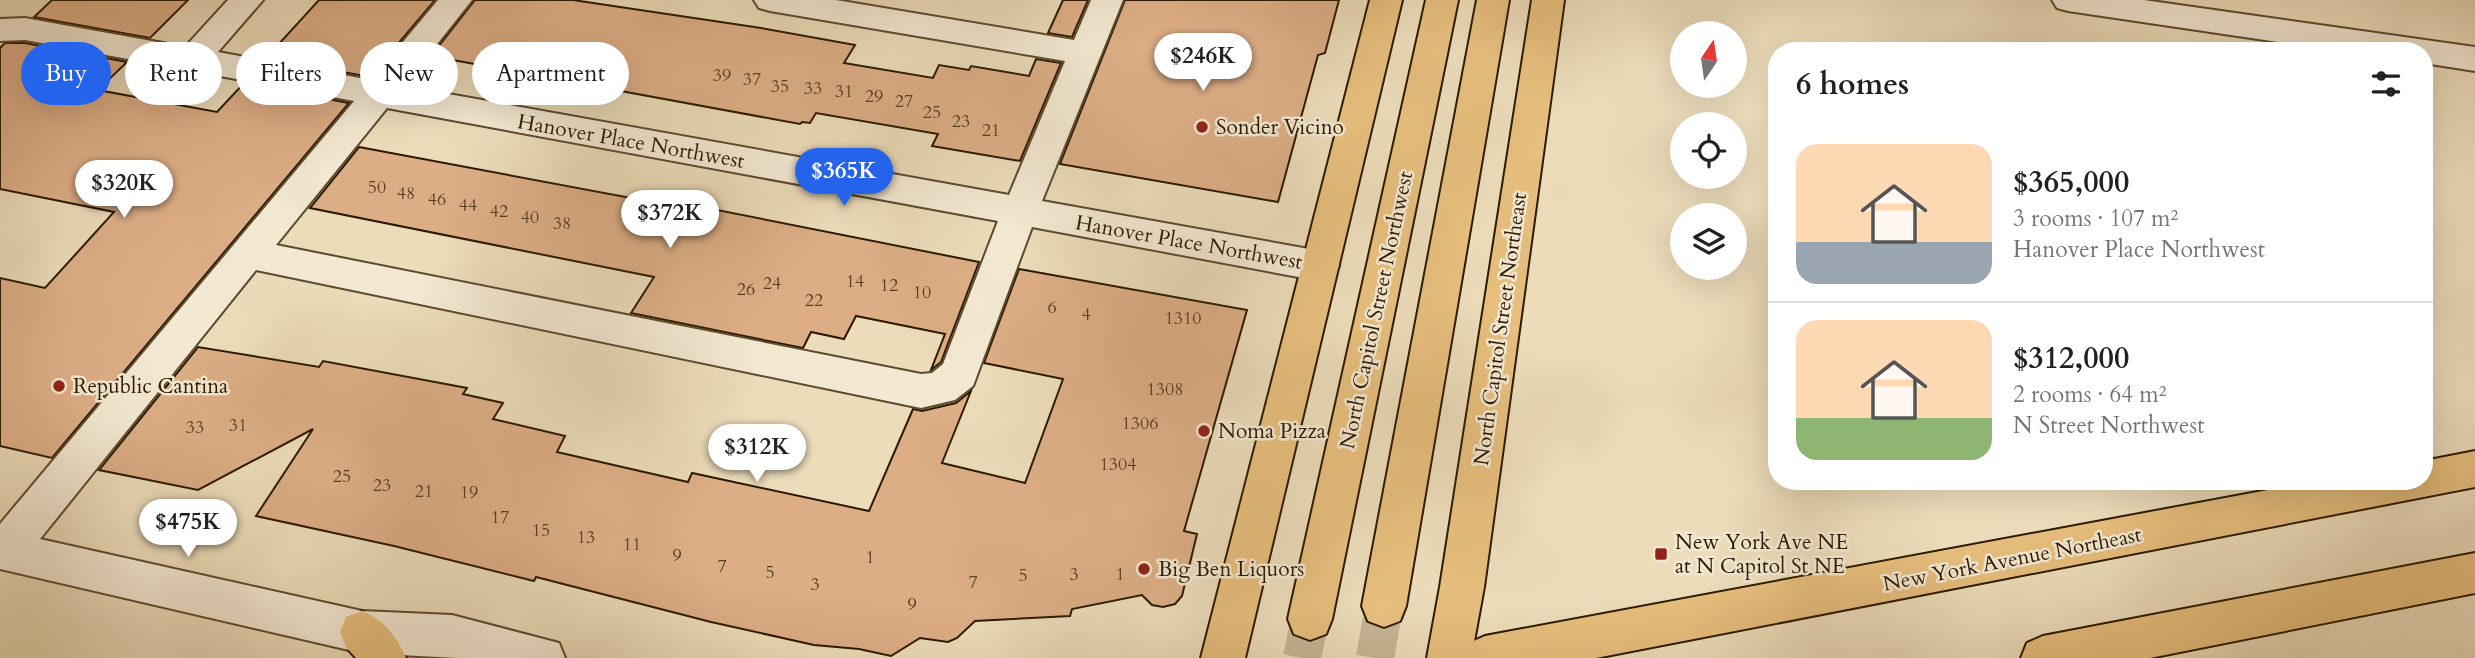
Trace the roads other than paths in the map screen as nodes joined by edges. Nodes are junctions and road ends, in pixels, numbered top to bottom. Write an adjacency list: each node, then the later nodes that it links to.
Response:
1 (247, 0): 13 (street)
2 (456, 0): 14 (street)
3 (770, 0): 18 (street)
4 (1107, 0): 18 (street)
5 (1386, 0): 26 (main road)
6 (1442, 0): 33 (main road, North Capitol Street Northwest)
7 (1493, 0): 32 (main road)
8 (1548, 0): 37 (main road, North Capitol Street Northeast)
9 (2068, 0): 12 (street)
10 (2269, 0): 12 (street)
11 (13, 30): 16 (street, Hanover Place Northwest)
12 (2281, 31): 15 (street)
13 (208, 42)
14 (422, 42)
15 (2346, 42)
16 (125, 49)
17 (2433, 53): 19 (street)
18 (1085, 54): 24 (street)
19 (2475, 59)
20 (222, 66): 21 (street, Hanover Place Northwest)
21 (360, 92)
22 (370, 105): 25 (street)
23 (433, 105): 24 (street, Hanover Place Northwest)
24 (1020, 211): 25 (street); 26 (street, Hanover Place Northwest)
25 (247, 254): 30 (street)
26 (1320, 266): 36 (main road)
27 (2475, 469): 28 (main road)
28 (2433, 478)
29 (2367, 490): 38 (main road, New York Avenue Northeast)
30 (3, 549): 34 (street)
31 (2475, 573): 39 (main road)
32 (1384, 606)
33 (1310, 620)
34 (373, 645): 35 (street)
35 (543, 658)
36 (1223, 658)
37 (1449, 658)
38 (1485, 658)
39 (2043, 658)

